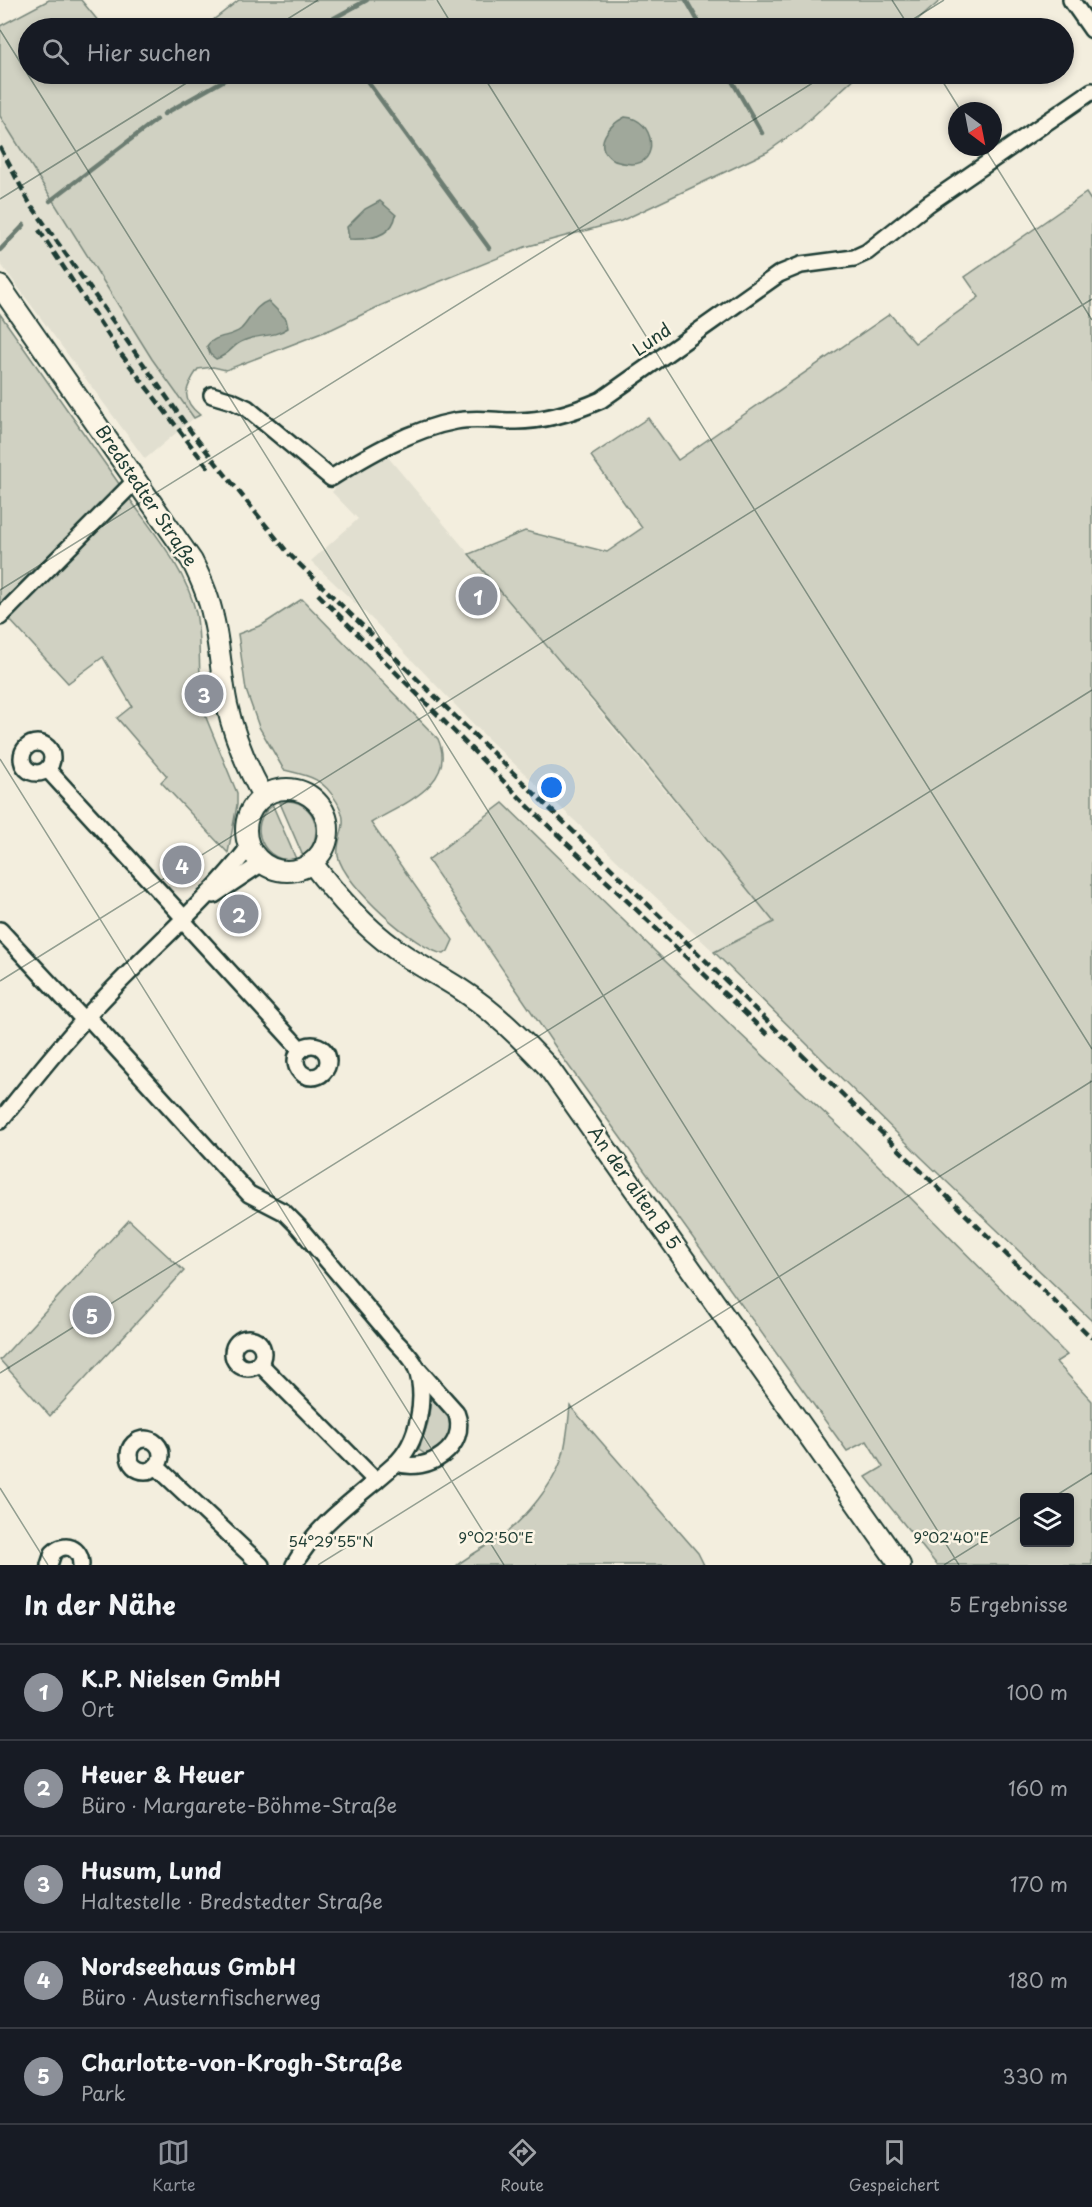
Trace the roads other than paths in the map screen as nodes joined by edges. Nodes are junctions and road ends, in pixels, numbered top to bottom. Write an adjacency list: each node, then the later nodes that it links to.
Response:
1 (1071, 0): 2 (street)
2 (1092, 30)
3 (1092, 91): 5 (street, Lund)
4 (0, 286): 6 (main road, Bredstedter Straße)
5 (212, 395)
6 (136, 480): 7 (street); 9 (main road, Bredstedter Straße)
7 (0, 617)
8 (48, 770): 13 (street)
9 (263, 796): 10 (main road); 12 (main road)
10 (249, 847): 11 (main road); 13 (street)
11 (262, 863): 12 (main road); 13 (street)
12 (312, 863): 27 (main road, An der alten B 5)
13 (186, 916): 15 (street); 16 (street)
14 (0, 930): 15 (street)
15 (85, 1018): 17 (street); 19 (street)
16 (301, 1050)
17 (0, 1121)
18 (259, 1363): 22 (street)
19 (416, 1365): 20 (street); 20 (street)
20 (397, 1463): 22 (street)
21 (156, 1466): 25 (street)
22 (376, 1481): 26 (street)
23 (50, 1565): 24 (street)
24 (81, 1565)
25 (261, 1565)
26 (294, 1565)
27 (900, 1565)

